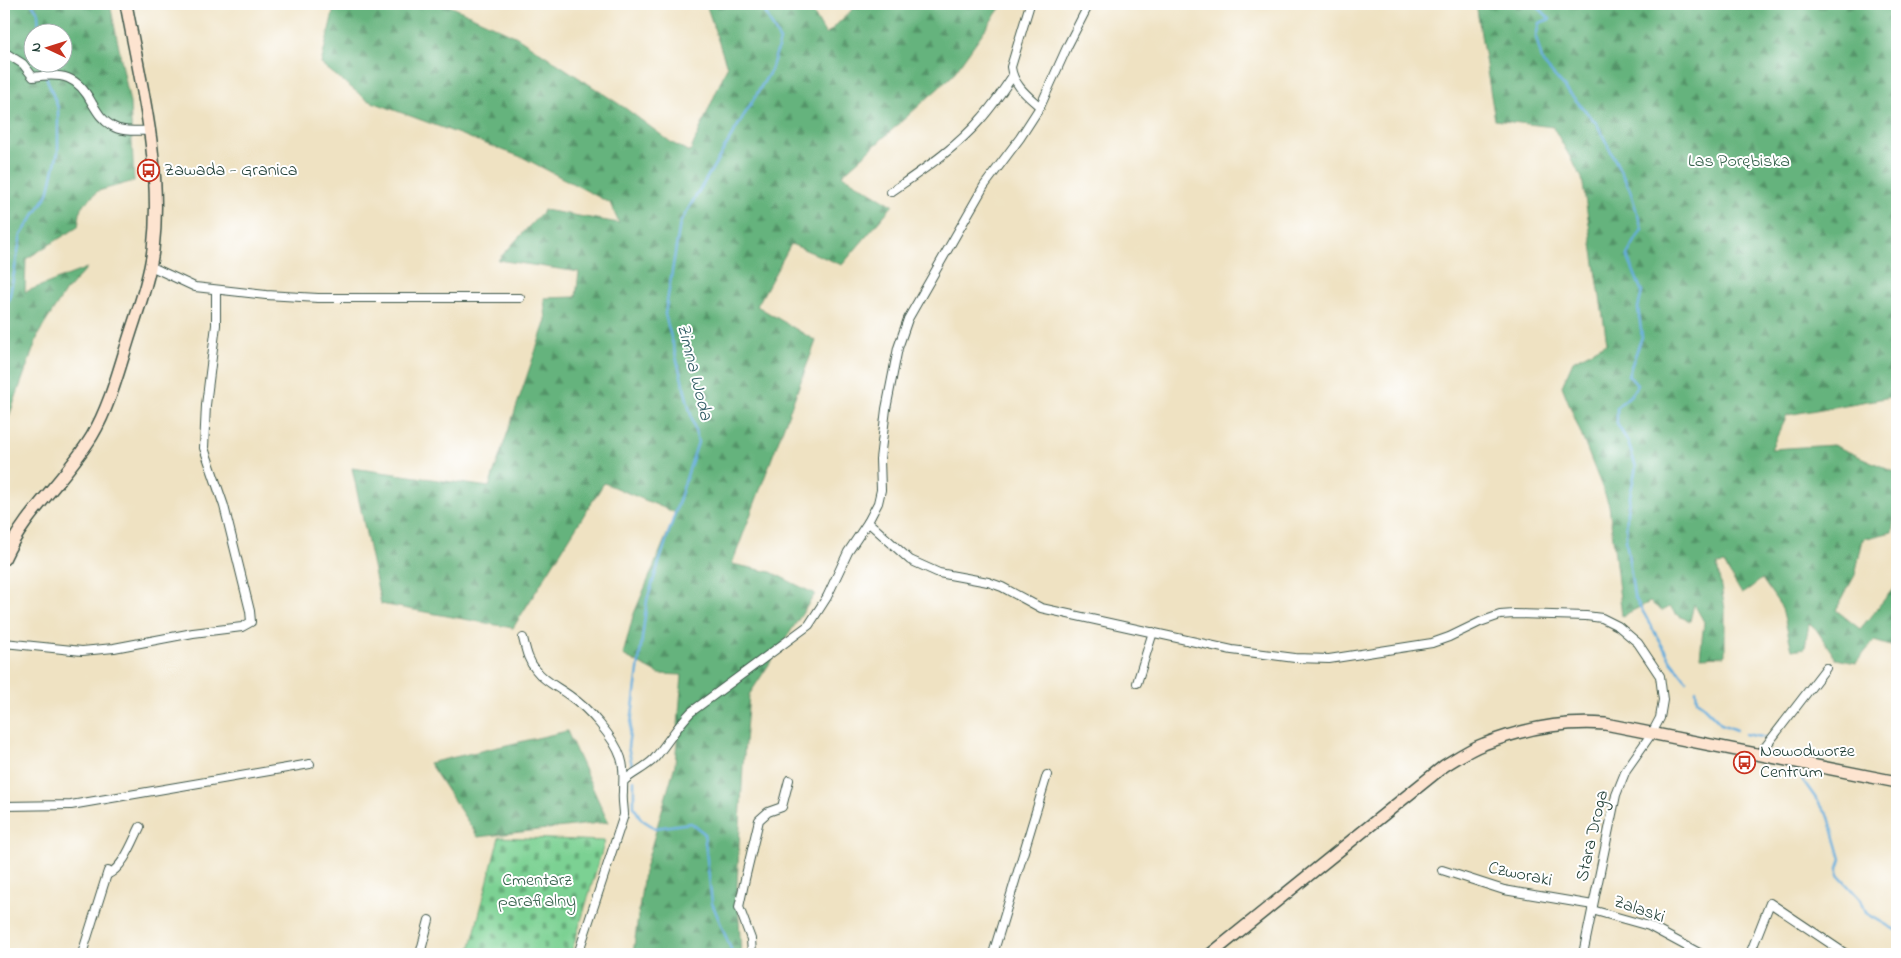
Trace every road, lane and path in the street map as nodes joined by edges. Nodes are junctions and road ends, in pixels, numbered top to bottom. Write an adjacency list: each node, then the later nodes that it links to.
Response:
1 (126, 4): 7 (main road)
2 (1030, 4): 5 (street)
3 (1089, 4): 6 (street)
4 (4, 52): 7 (street)
5 (1012, 77): 6 (street); 8 (street)
6 (1040, 107): 12 (street)
7 (151, 131): 9 (main road)
8 (891, 192)
9 (150, 266): 10 (street); 13 (main road)
10 (216, 290): 11 (street); 16 (street)
11 (520, 298)
12 (868, 522): 14 (street, Stara Droga); 23 (street)
13 (4, 559)
14 (1153, 632): 18 (street); 19 (street, Stara Droga)
15 (523, 638): 23 (street)
16 (4, 643)
17 (1826, 668): 20 (street)
18 (1137, 683)
19 (1652, 732): 20 (main road); 29 (street, Stara Droga); 36 (main road)
20 (1760, 755): 25 (main road)
21 (310, 764): 26 (street)
22 (1047, 775): 35 (street)
23 (625, 780): 33 (street)
24 (789, 780): 34 (street)
25 (1897, 782)
26 (4, 806)
27 (140, 827): 31 (street)
28 (1442, 870): 29 (street, Czworaki)
29 (1593, 908): 37 (street, Stara Droga); 38 (street, Zalaski)
30 (429, 920): 32 (street)
31 (82, 954)
32 (420, 954)
33 (578, 954)
34 (752, 954)
35 (993, 954)
36 (1211, 954)
37 (1583, 954)
38 (1701, 954)
39 (1750, 954): 40 (street)
40 (1846, 954)

